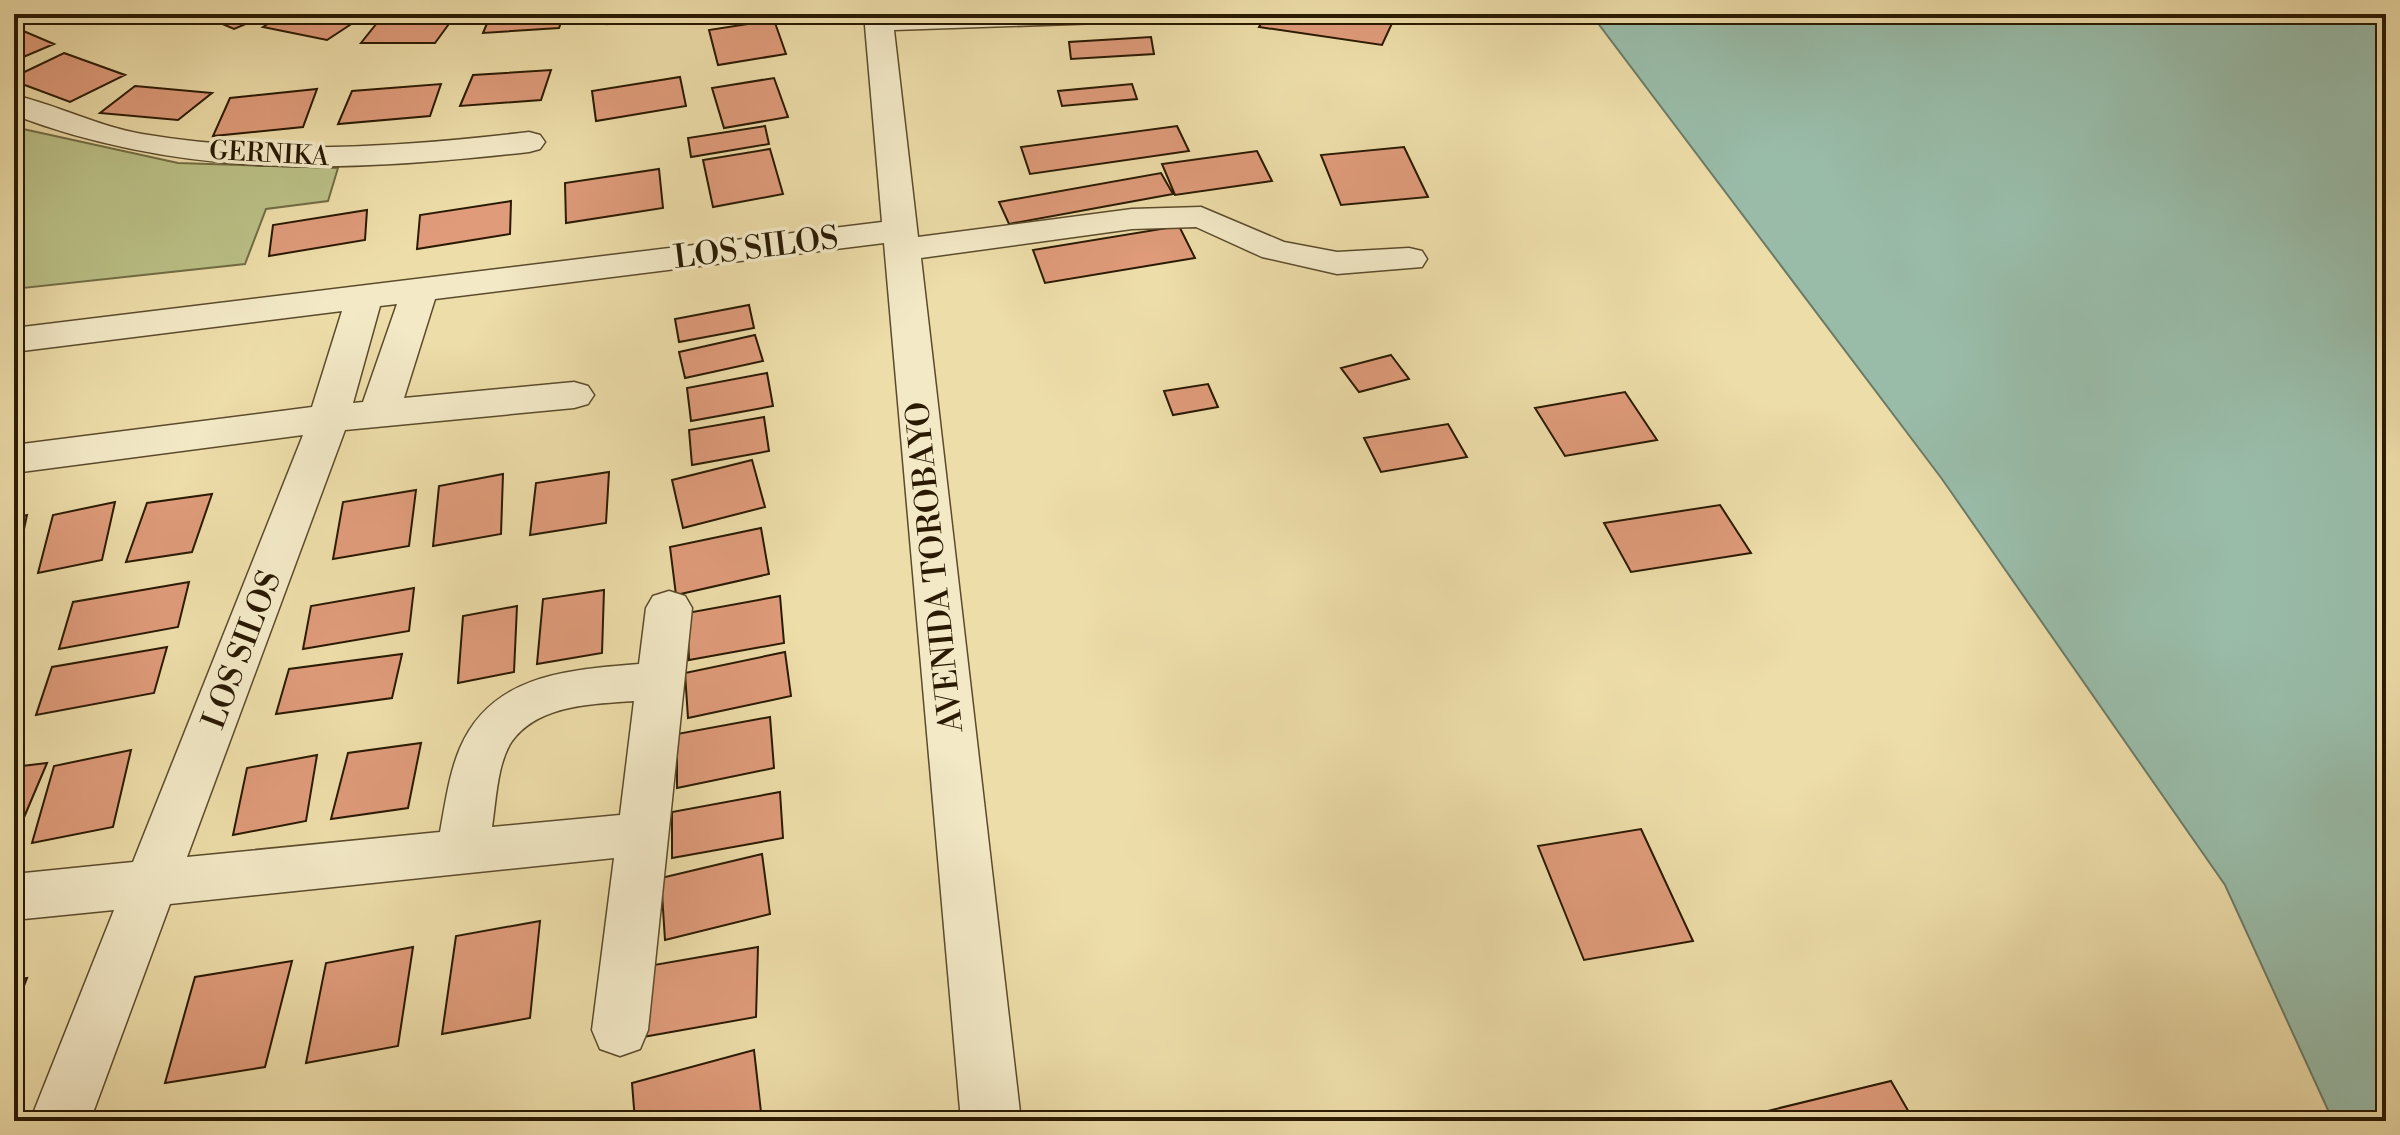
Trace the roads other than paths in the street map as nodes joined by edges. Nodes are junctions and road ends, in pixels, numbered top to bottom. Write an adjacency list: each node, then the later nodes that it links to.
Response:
1 (1101, 14): 2 (street)
2 (879, 18): 5 (street, AVENIDA TOROBAYO)
3 (14, 104): 4 (street, GERNIKA)
4 (529, 142)
5 (901, 240): 6 (street, LOS SILOS); 7 (street, LOS SILOS); 22 (street, AVENIDA TOROBAYO)
6 (1409, 259)
7 (420, 290): 8 (street, LOS SILOS); 11 (street)
8 (364, 297): 9 (street, LOS SILOS); 12 (street, LOS SILOS)
9 (14, 340)
10 (574, 395): 11 (street)
11 (379, 414): 12 (street)
12 (329, 418): 13 (street); 18 (street, LOS SILOS)
13 (14, 459)
14 (669, 608): 15 (street)
15 (660, 680): 16 (street); 17 (street)
16 (642, 834): 17 (street); 20 (street)
17 (461, 852): 18 (street)
18 (154, 883): 19 (street); 21 (street, LOS SILOS)
19 (14, 897)
20 (620, 1030)
21 (60, 1121)
22 (991, 1121)

